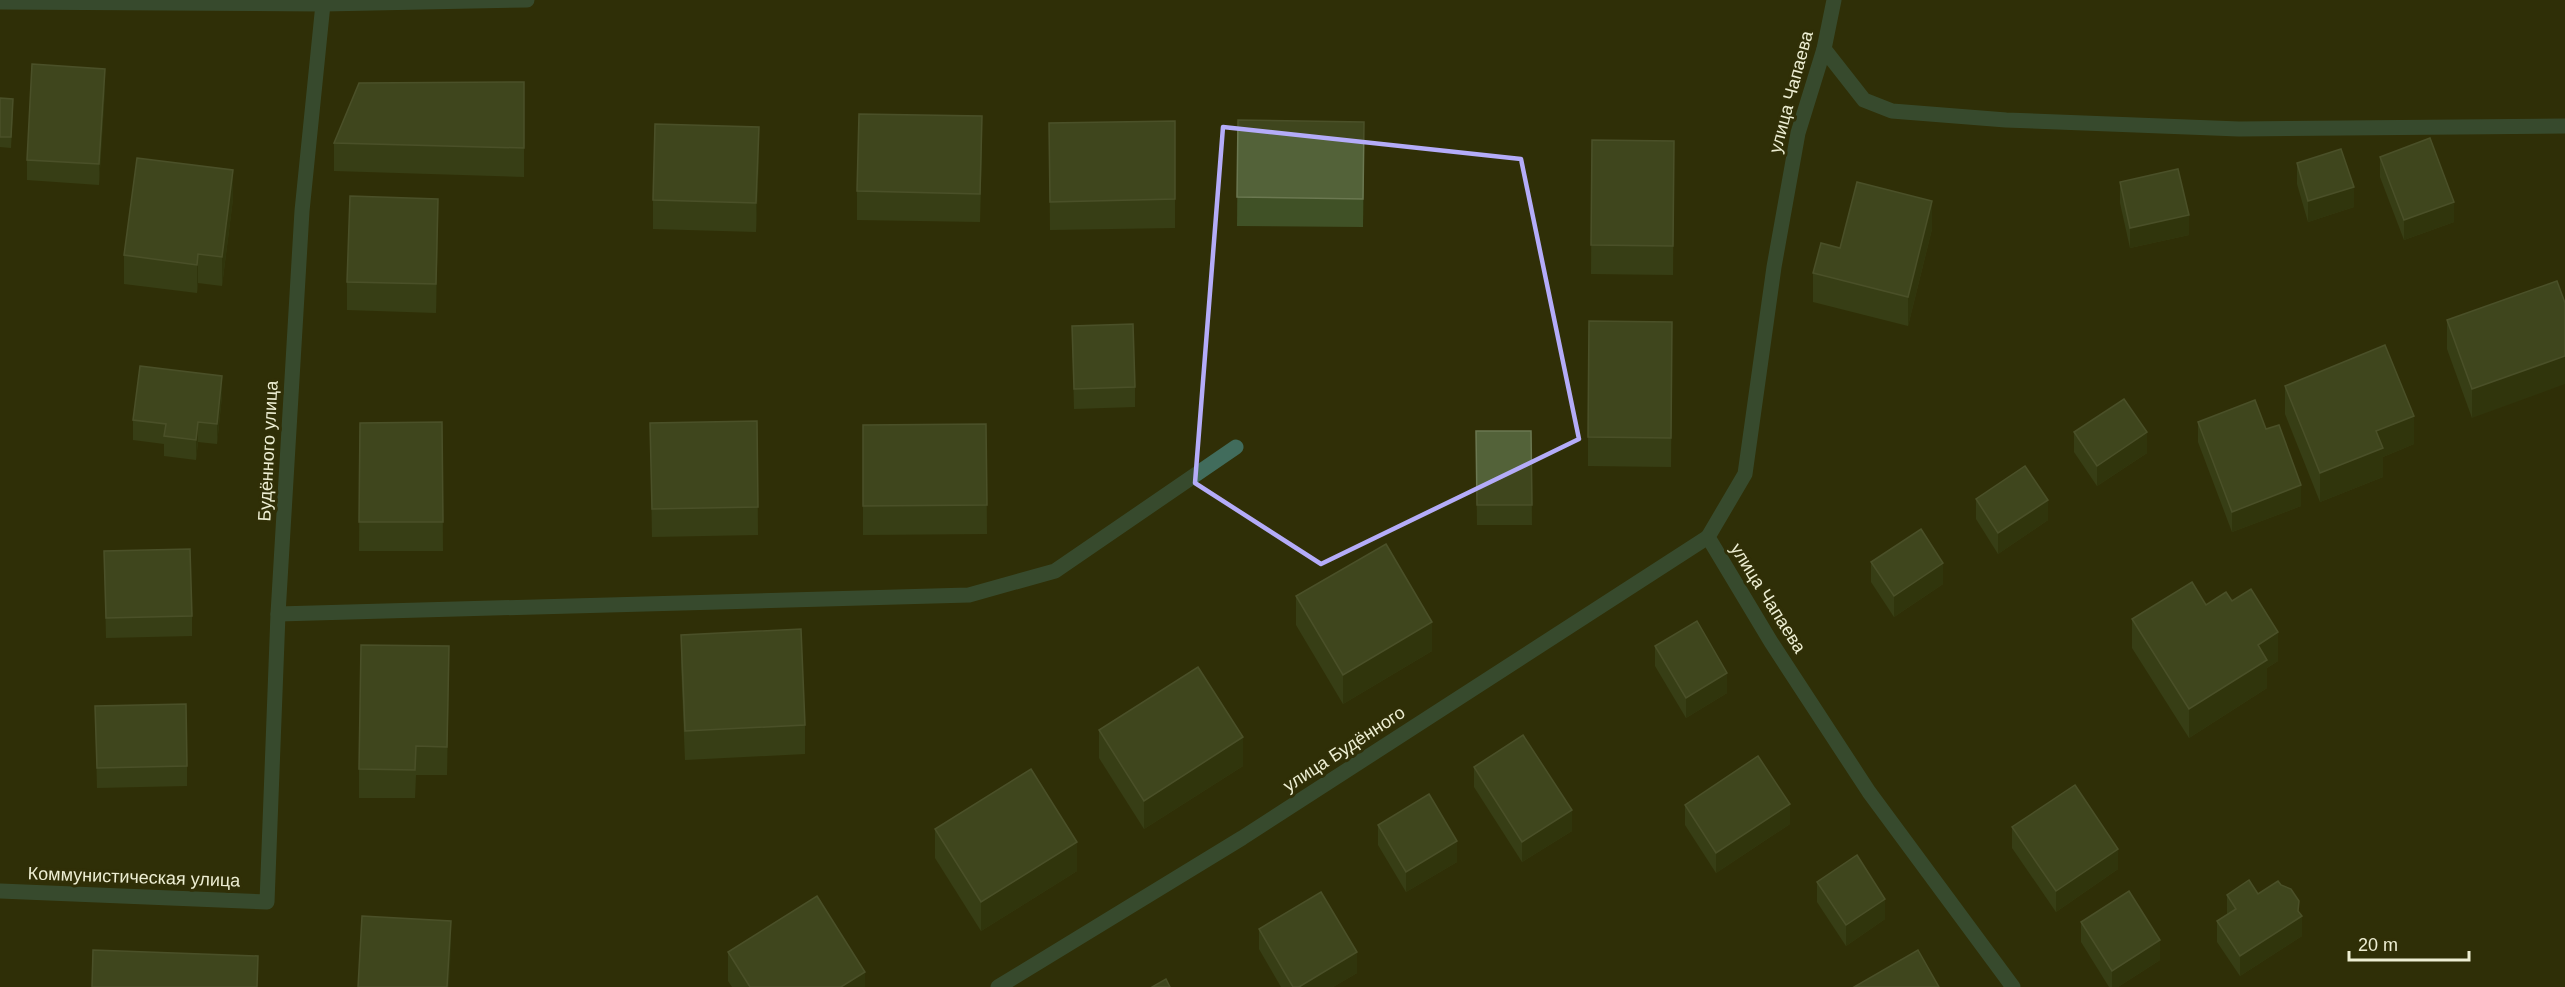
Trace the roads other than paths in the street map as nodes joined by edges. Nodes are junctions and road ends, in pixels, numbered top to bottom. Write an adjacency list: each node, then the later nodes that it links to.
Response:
1 (527, 0): 4 (street)
2 (1834, 0): 5 (street, улица Чапаева)
3 (0, 2): 4 (street)
4 (323, 2): 9 (street, Будённого улица)
5 (1824, 49): 6 (street); 8 (street, улица Чапаева)
6 (2565, 126)
7 (1236, 447): 9 (street)
8 (1708, 537): 12 (street, улица Будённого); 13 (street, улица Чапаева)
9 (279, 614): 11 (street, Будённого улица)
10 (0, 891): 11 (street, Коммунистическая улица)
11 (267, 902)
12 (998, 987)
13 (2013, 987)

